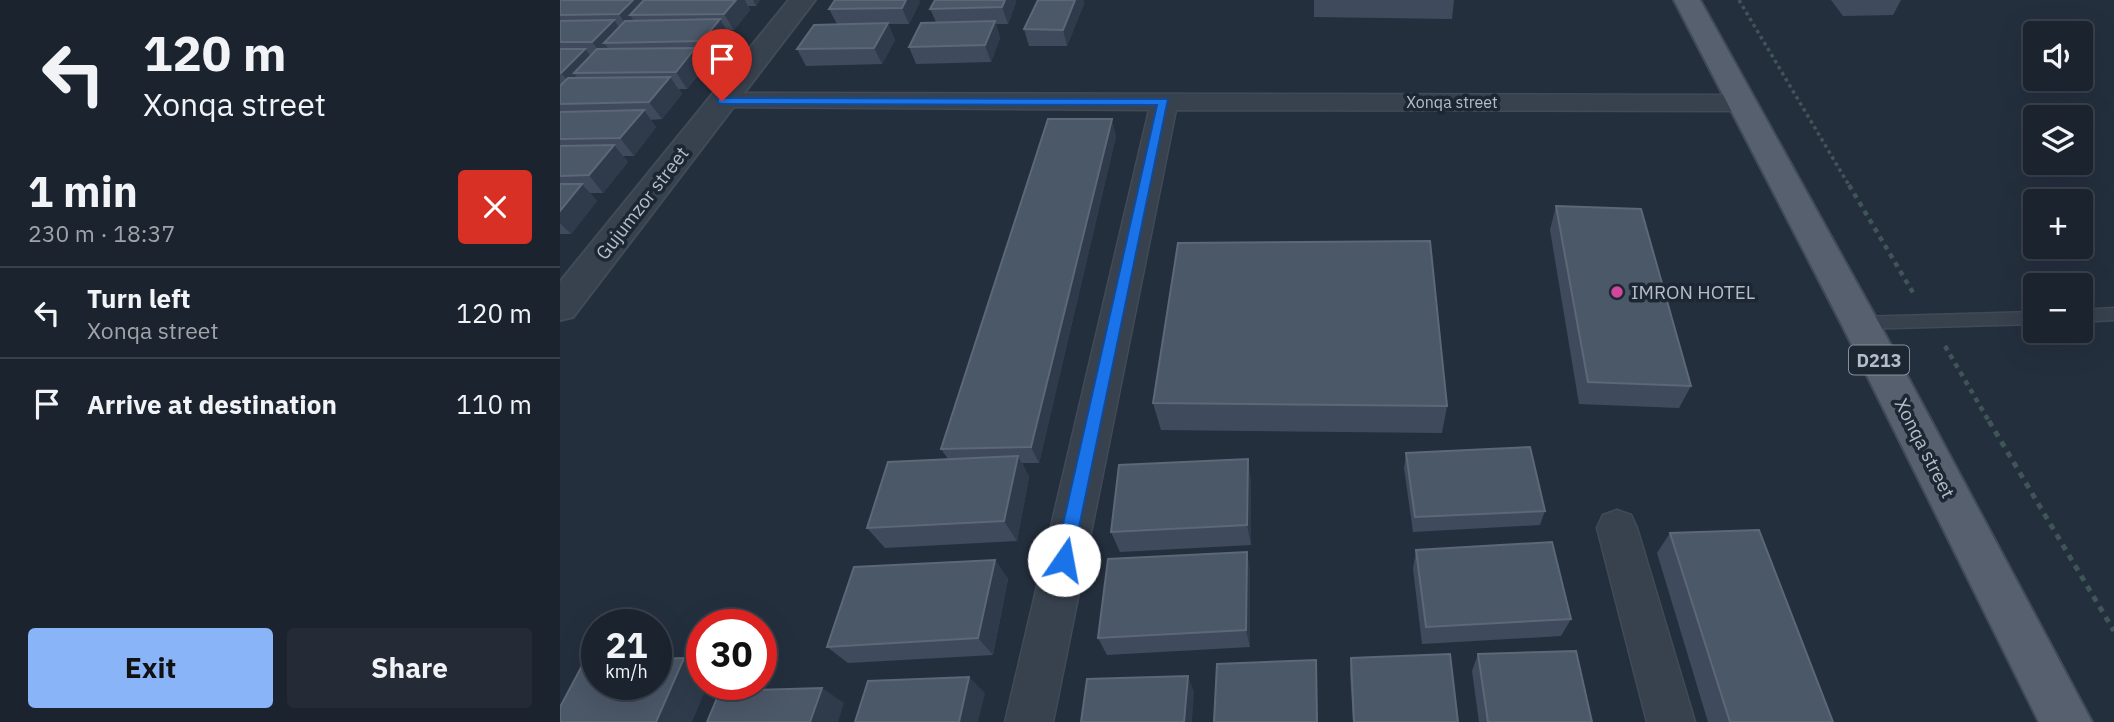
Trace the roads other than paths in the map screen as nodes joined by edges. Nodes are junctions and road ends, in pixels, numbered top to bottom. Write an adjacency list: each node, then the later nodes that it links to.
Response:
1 (802, 0): 3 (street, Gujumzor street)
2 (1687, 0): 5 (main road, Xonqa street / D213)
3 (722, 101): 4 (street, Xonqa street); 6 (street, Gujumzor street)
4 (1164, 102): 5 (street, Xonqa street); 12 (street)
5 (1740, 103): 10 (main road, Xonqa street / D213)
6 (560, 307)
7 (2114, 314): 8 (lane)
8 (2093, 315)
9 (2023, 318): 10 (lane)
10 (1860, 323): 14 (main road, Xonqa street / D213)
11 (1617, 528): 13 (street)
12 (1029, 722)
13 (1671, 722)
14 (2066, 722)

